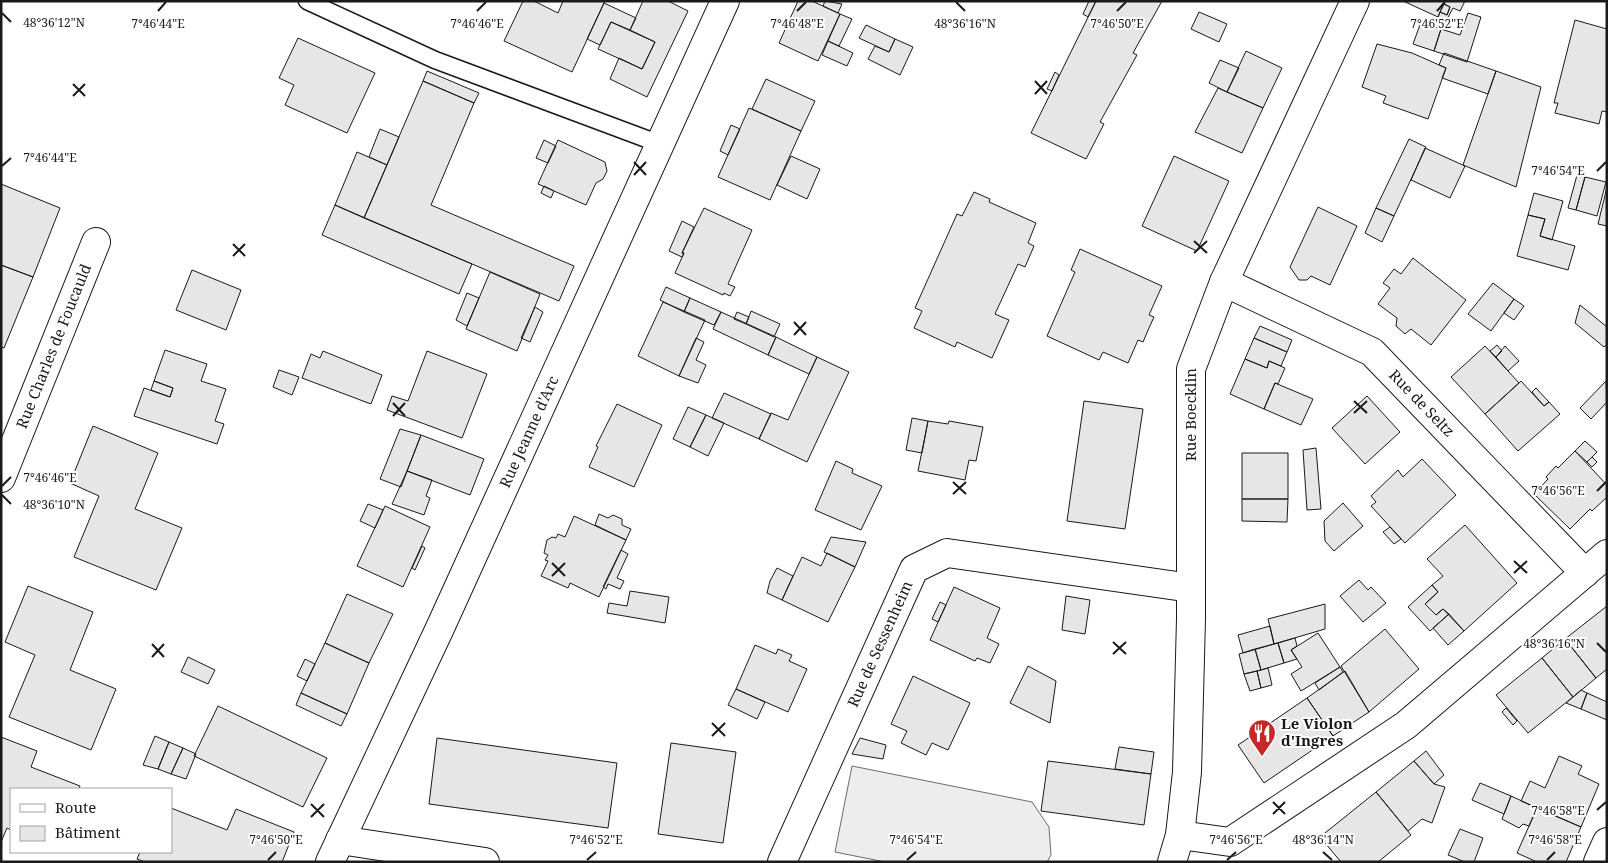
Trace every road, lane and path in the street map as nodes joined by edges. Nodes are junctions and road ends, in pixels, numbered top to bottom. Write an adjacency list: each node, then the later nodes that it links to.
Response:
1 (307, 1): 4 (lane)
2 (725, 1): 4 (street, Rue Jeanne d'Arc)
3 (1354, 1): 6 (street, Rue Boecklin)
4 (660, 144): 12 (street, Rue Jeanne d'Arc)
5 (96, 242): 7 (street, Rue Charles de Foucauld)
6 (1224, 282): 8 (street, Rue de Seltz); 9 (street, Rue Boecklin)
7 (1, 478)
8 (1601, 560): 10 (street)
9 (1191, 588): 10 (street, Rue Boecklin); 13 (street, Rue de Sessenheim)
10 (1180, 834): 15 (street, Rue Boecklin)
11 (1607, 842): 16 (street)
12 (335, 851): 14 (street)
13 (786, 851)
14 (485, 862)
15 (1172, 862)
16 (1598, 862)

